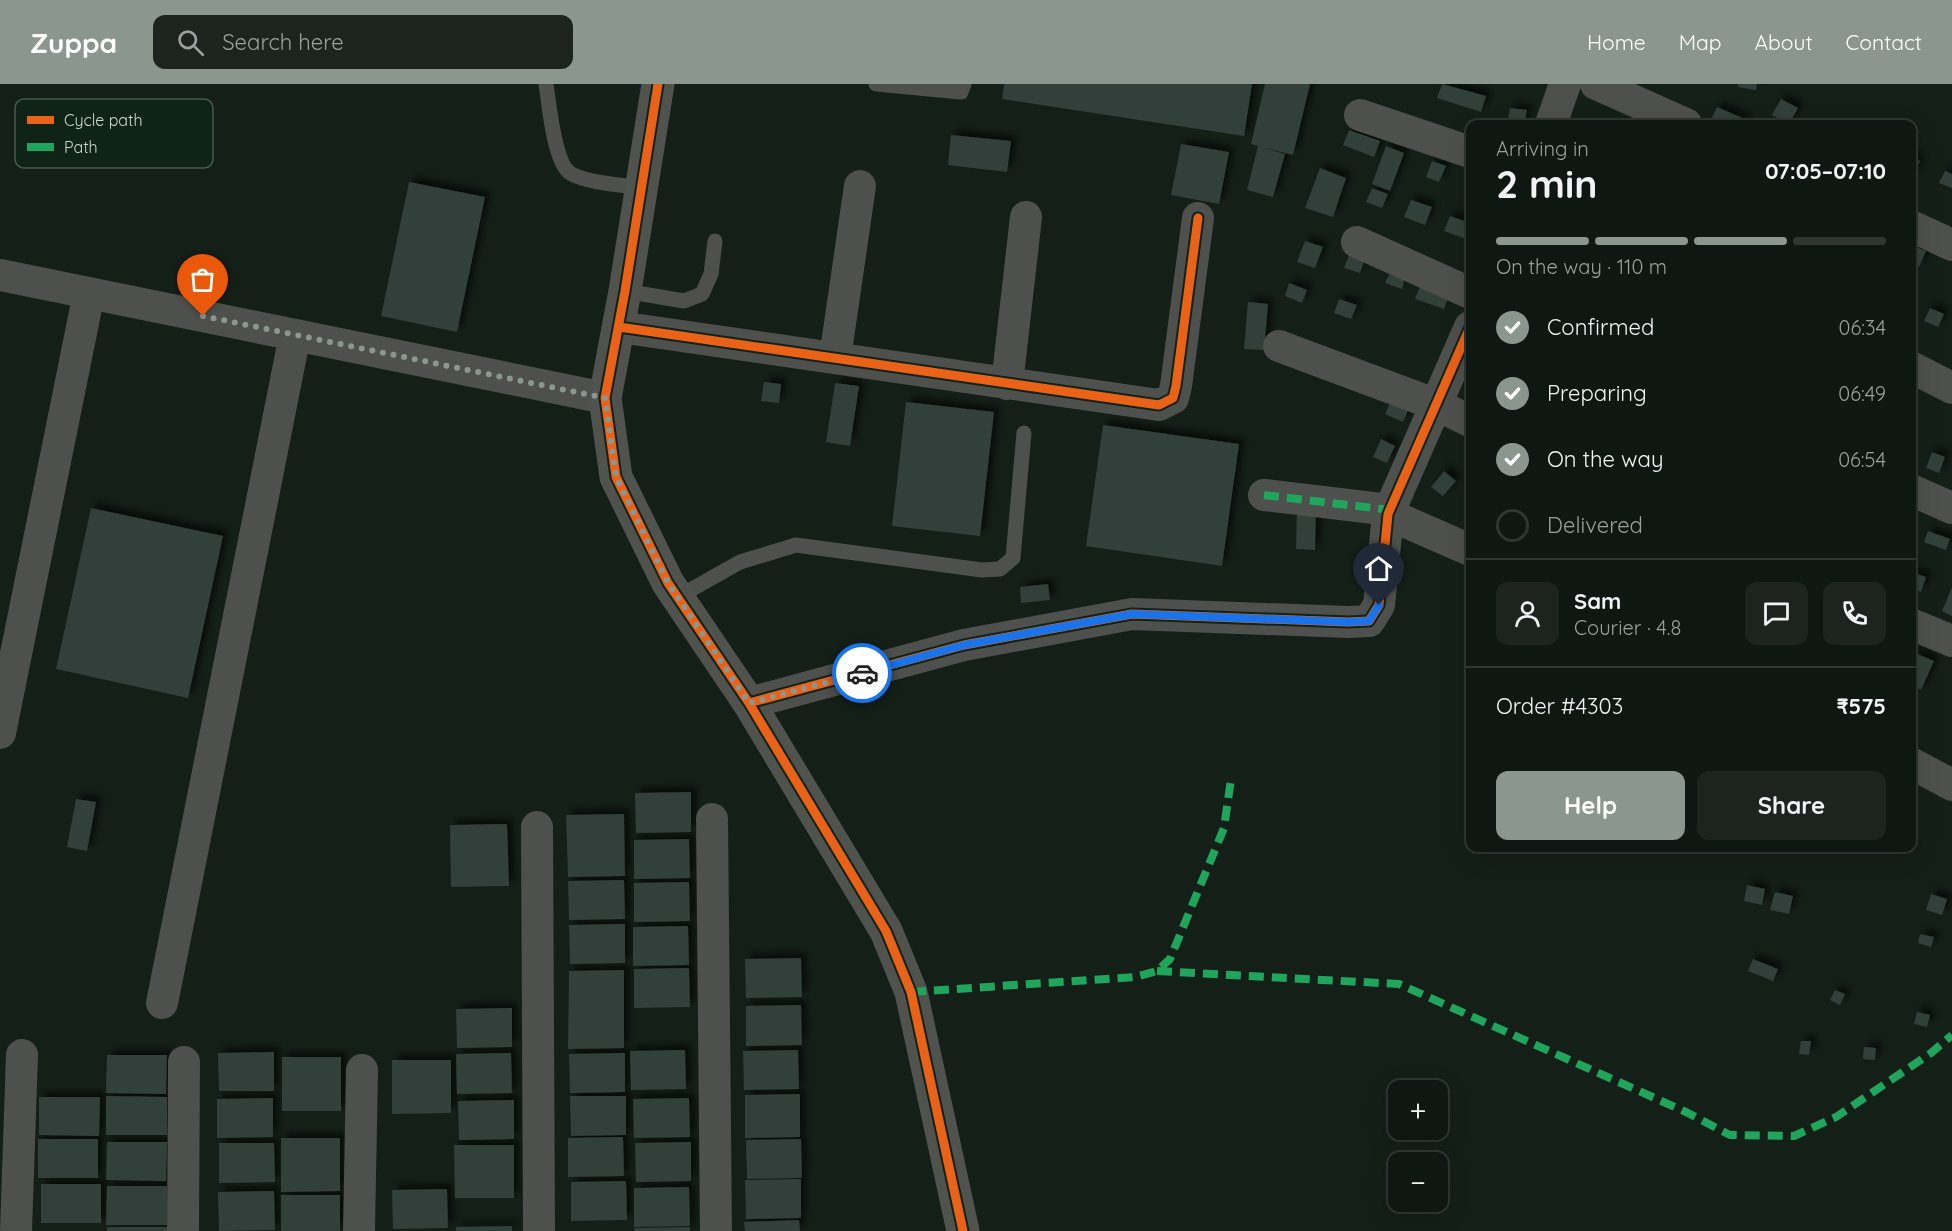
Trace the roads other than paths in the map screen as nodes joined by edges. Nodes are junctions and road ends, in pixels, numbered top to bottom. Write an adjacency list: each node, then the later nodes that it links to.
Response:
1 (546, 84): 12 (lane)
2 (658, 84): 12 (street)
3 (876, 84): 4 (lane)
4 (964, 84)
5 (1565, 84): 8 (street)
6 (1596, 84): 9 (street)
7 (1360, 115): 10 (street)
8 (1552, 120)
9 (1677, 120)
10 (1466, 151)
11 (860, 186): 27 (street)
12 (643, 188): 20 (street)
13 (1026, 217): 29 (street)
14 (1198, 218): 29 (street)
15 (1916, 228): 18 (street)
16 (716, 241): 20 (lane)
17 (1358, 242): 21 (street)
18 (1952, 245)
19 (0, 275): 22 (street)
20 (625, 291): 23 (street)
21 (1466, 291)
22 (89, 293): 24 (street); 44 (street)
23 (619, 327): 27 (street); 31 (street)
24 (295, 335): 31 (street); 49 (street)
25 (1466, 336): 32 (street)
26 (1279, 346): 32 (street)
27 (835, 358): 29 (street)
28 (1916, 370): 30 (street)
29 (1007, 384)
30 (1952, 388)
31 (605, 398): 40 (street)
32 (1437, 405): 33 (street); 38 (street)
33 (1466, 419)
34 (1024, 433): 40 (lane)
35 (1916, 492): 37 (street)
36 (1264, 495): 38 (street)
37 (1952, 508)
38 (1389, 512): 39 (street); 43 (street)
39 (1466, 548)
40 (678, 597): 43 (street)
41 (1916, 626): 42 (street)
42 (1952, 641)
43 (749, 703): 58 (street)
44 (0, 733)
45 (1916, 766): 46 (street)
46 (1952, 785)
47 (712, 819): 57 (street)
48 (537, 827): 56 (street)
49 (162, 1003)
50 (22, 1055): 53 (street)
51 (184, 1062): 54 (street)
52 (362, 1070): 55 (street)
53 (15, 1231)
54 (183, 1231)
55 (359, 1231)
56 (539, 1231)
57 (716, 1231)
58 (963, 1231)

